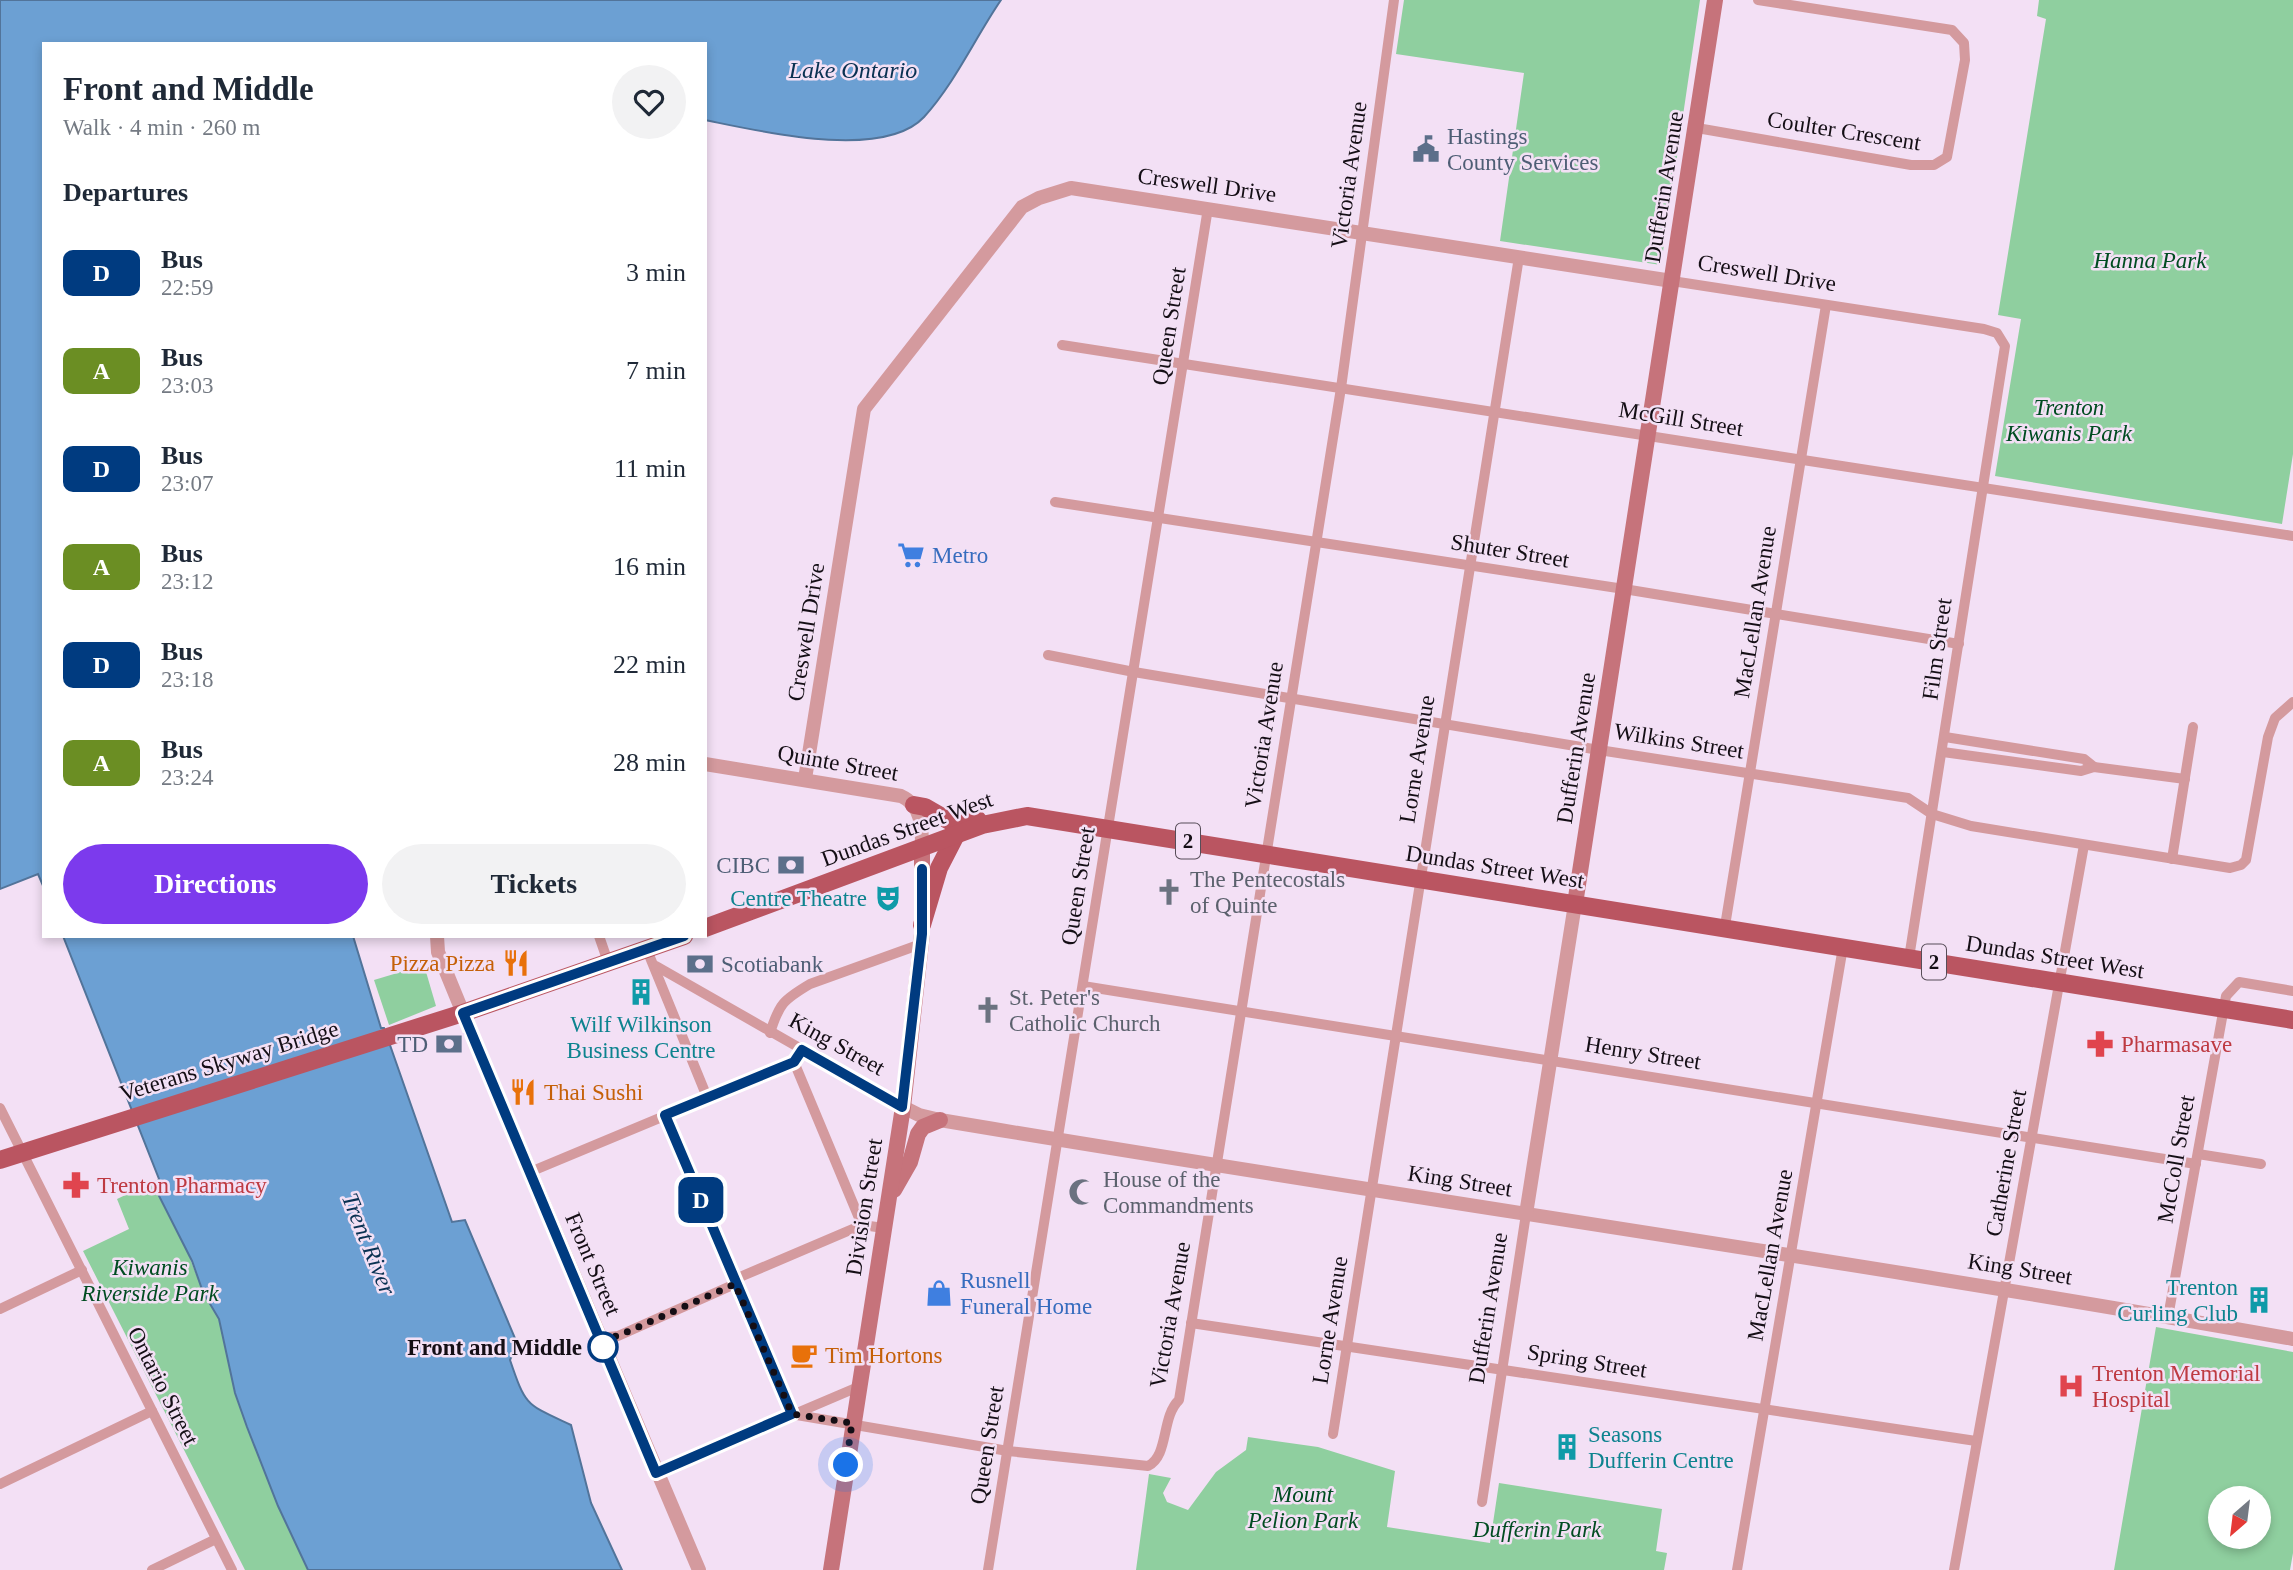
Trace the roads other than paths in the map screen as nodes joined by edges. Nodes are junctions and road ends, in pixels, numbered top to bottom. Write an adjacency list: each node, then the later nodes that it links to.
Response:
1 (1394, 0): 6 (street, Victoria Avenue)
2 (1715, 0): 4 (main road, Dufferin Avenue)
3 (1758, 0): 4 (street, Coulter Crescent)
4 (1697, 128): 8 (main road, Dufferin Avenue)
5 (1208, 208): 6 (street, Creswell Drive); 12 (street, Queen Street); 38 (street, Creswell Drive)
6 (1362, 232): 7 (street, Creswell Drive); 13 (street, Victoria Avenue)
7 (1519, 257): 8 (street, Creswell Drive); 14 (street, Lorne Avenue)
8 (1672, 281): 9 (street, Creswell Drive); 15 (main road, Dufferin Avenue)
9 (1826, 305): 11 (street, Creswell Drive); 16 (street, MacLellan Avenue)
10 (1062, 345): 12 (street, McGill Street)
11 (2005, 346): 17 (street, Film Street)
12 (1185, 363): 13 (street, McGill Street); 19 (street, Queen Street)
13 (1341, 388): 14 (street, McGill Street); 21 (street, Victoria Avenue)
14 (1494, 412): 15 (street, McGill Street); 22 (street, Lorne Avenue)
15 (1648, 434): 16 (street, McGill Street); 23 (main road, Dufferin Avenue)
16 (1800, 460): 17 (street, McGill Street); 24 (street, MacLellan Avenue)
17 (1982, 487): 20 (street, McGill Street); 25 (street, Film Street)
18 (1055, 502): 19 (street, Shuter Street)
19 (1158, 518): 21 (street, Shuter Street); 27 (street, Queen Street)
20 (2293, 536)
21 (1314, 544): 22 (street, Shuter Street); 28 (street, Victoria Avenue)
22 (1469, 565): 23 (street, Shuter Street); 30 (street, Lorne Avenue)
23 (1624, 589): 24 (street, Shuter Street); 33 (main road, Dufferin Avenue)
24 (1776, 614): 25 (street, Shuter Street); 37 (street, MacLellan Avenue)
25 (1959, 644): 32 (street, Film Street)
26 (1048, 655): 27 (street, Wilkins Street)
27 (1134, 672): 28 (street, Wilkins Street); 43 (street, Queen Street)
28 (1292, 699): 30 (street, Wilkins Street); 47 (street, Victoria Avenue)
29 (2293, 702): 48 (street, Wilkins Street)
30 (1444, 722): 33 (street, Wilkins Street); 49 (street, Lorne Avenue)
31 (2193, 727): 39 (street)
32 (1945, 737): 34 (street, Film Street); 36 (street)
33 (1599, 750): 37 (street, Wilkins Street); 50 (main road, Dufferin Avenue)
34 (1943, 752): 36 (street); 41 (street, Film Street)
35 (707, 764): 38 (street, Quinte Street)
36 (2094, 767): 39 (street)
37 (1751, 773): 41 (street, Wilkins Street); 52 (street, MacLellan Avenue)
38 (805, 779): 40 (street, Quinte Street)
39 (2185, 779): 48 (street)
40 (914, 805): 42 (main road); 46 (street, Quinte Street)
41 (1932, 814): 45 (street, Wilkins Street); 60 (street, Film Street)
42 (999, 819): 43 (main road, Dundas Street West / 2); 44 (main road, Dundas Street West / 2)
43 (1109, 828): 47 (main road, Dundas Street West / 2); 64 (street, Queen Street)
44 (956, 835): 46 (main road, Dundas Street West / 2); 51 (main road)
45 (2084, 845): 48 (street, Wilkins Street); 63 (street, Catherine Street)
46 (922, 850): 51 (main road, Division Street); 53 (main road, Dundas Street West)
47 (1267, 855): 49 (main road, Dundas Street West / 2); 67 (street, Victoria Avenue)
48 (2172, 859)
49 (1420, 879): 50 (main road, Dundas Street West / 2); 71 (street, Lorne Avenue)
50 (1575, 904): 52 (main road, Dundas Street West / 2); 73 (street, Dufferin Avenue)
51 (922, 925): 57 (main road, Division Street)
52 (1725, 926): 58 (main road, Dundas Street West / 2)
53 (707, 927)
54 (437, 938): 68 (street, Front Street)
55 (600, 938): 61 (street)
56 (679, 938): 59 (main road)
57 (921, 944): 70 (street); 77 (main road, Division Street)
58 (1843, 947): 60 (main road, Dundas Street West / 2); 76 (street, MacLellan Avenue)
59 (647, 950): 61 (main road); 62 (street)
60 (1909, 958): 63 (main road, Dundas Street West / 2)
61 (608, 962): 68 (main road)
62 (656, 966): 70 (street, King Street); 75 (street)
63 (2060, 982): 66 (main road, Dundas Street West / 2); 81 (street, Catherine Street)
64 (1083, 986): 67 (street, Henry Street); 82 (street, Queen Street)
65 (2293, 991): 66 (street, McColl Street)
66 (2225, 1010): 69 (main road, Dundas Street West / 2); 84 (street, McColl Street)
67 (1240, 1011): 71 (street, Henry Street); 87 (street, Victoria Avenue)
68 (463, 1013): 83 (main road, Veterans Skyway Bridge); 88 (street, Front Street)
69 (2293, 1020)
70 (770, 1033): 72 (street, King Street)
71 (1395, 1035): 73 (street, Henry Street); 89 (street, Lorne Avenue)
72 (802, 1050): 74 (street); 77 (street, King Street)
73 (1550, 1059): 76 (street, Henry Street); 91 (street, Dufferin Avenue)
74 (794, 1062): 75 (street); 92 (street)
75 (707, 1097): 79 (street)
76 (1817, 1103): 81 (street, Henry Street); 94 (street, MacLellan Avenue)
77 (902, 1107): 80 (street, King Street); 90 (main road, Division Street)
78 (0, 1108): 83 (street, Ontario Street)
79 (665, 1115): 88 (street); 96 (street)
80 (940, 1120): 82 (street, King Street); 90 (main road)
81 (2031, 1138): 84 (street, Henry Street); 97 (street, Catherine Street)
82 (1057, 1140): 87 (street, King Street); 112 (street, Queen Street)
83 (23, 1152): 85 (main road, Veterans Skyway Bridge); 95 (street, Ontario Street)
84 (2197, 1159): 86 (street, Henry Street); 99 (street, McColl Street)
85 (0, 1160)
86 (2261, 1164)
87 (1215, 1166): 89 (street, King Street); 100 (street, Victoria Avenue)
88 (530, 1172): 101 (street, Front Street)
89 (1372, 1190): 91 (street, King Street); 103 (street, Lorne Avenue)
90 (888, 1201): 93 (main road, Division Street)
91 (1526, 1214): 94 (street, King Street); 104 (street, Dufferin Avenue)
92 (862, 1225): 93 (street); 96 (street)
93 (884, 1228): 105 (main road, Division Street)
94 (1791, 1256): 97 (street, King Street); 106 (street, MacLellan Avenue)
95 (82, 1270): 98 (street); 107 (street, Ontario Street)
96 (735, 1284): 101 (street); 108 (street)
97 (2004, 1290): 99 (street, King Street); 111 (street, Catherine Street)
98 (0, 1309)
99 (2168, 1317): 102 (street, King Street)
100 (1191, 1323): 103 (street, Spring Street); 112 (street, Victoria Avenue)
101 (600, 1338): 113 (street, Front Street)
102 (2293, 1339)
103 (1346, 1346): 104 (street, Spring Street); 110 (street, Lorne Avenue)
104 (1502, 1369): 106 (street, Spring Street); 115 (street, Dufferin Avenue)
105 (858, 1387): 108 (street); 109 (main road, Division Street)
106 (1764, 1410): 111 (street, Spring Street); 122 (street, MacLellan Avenue)
107 (152, 1411): 114 (street); 116 (street, Ontario Street)
108 (792, 1414): 109 (street); 113 (street)
109 (852, 1423): 112 (street); 120 (main road, Division Street)
110 (1333, 1434)
111 (1976, 1441): 123 (street, Catherine Street)
112 (1008, 1451): 121 (street, Queen Street)
113 (656, 1473): 119 (street, Front Street)
114 (0, 1484)
115 (1482, 1502)
116 (216, 1539): 117 (street); 118 (street, Ontario Street)
117 (152, 1570)
118 (232, 1570)
119 (699, 1570)
120 (831, 1570)
121 (988, 1570)
122 (1737, 1570)
123 (1954, 1570)

